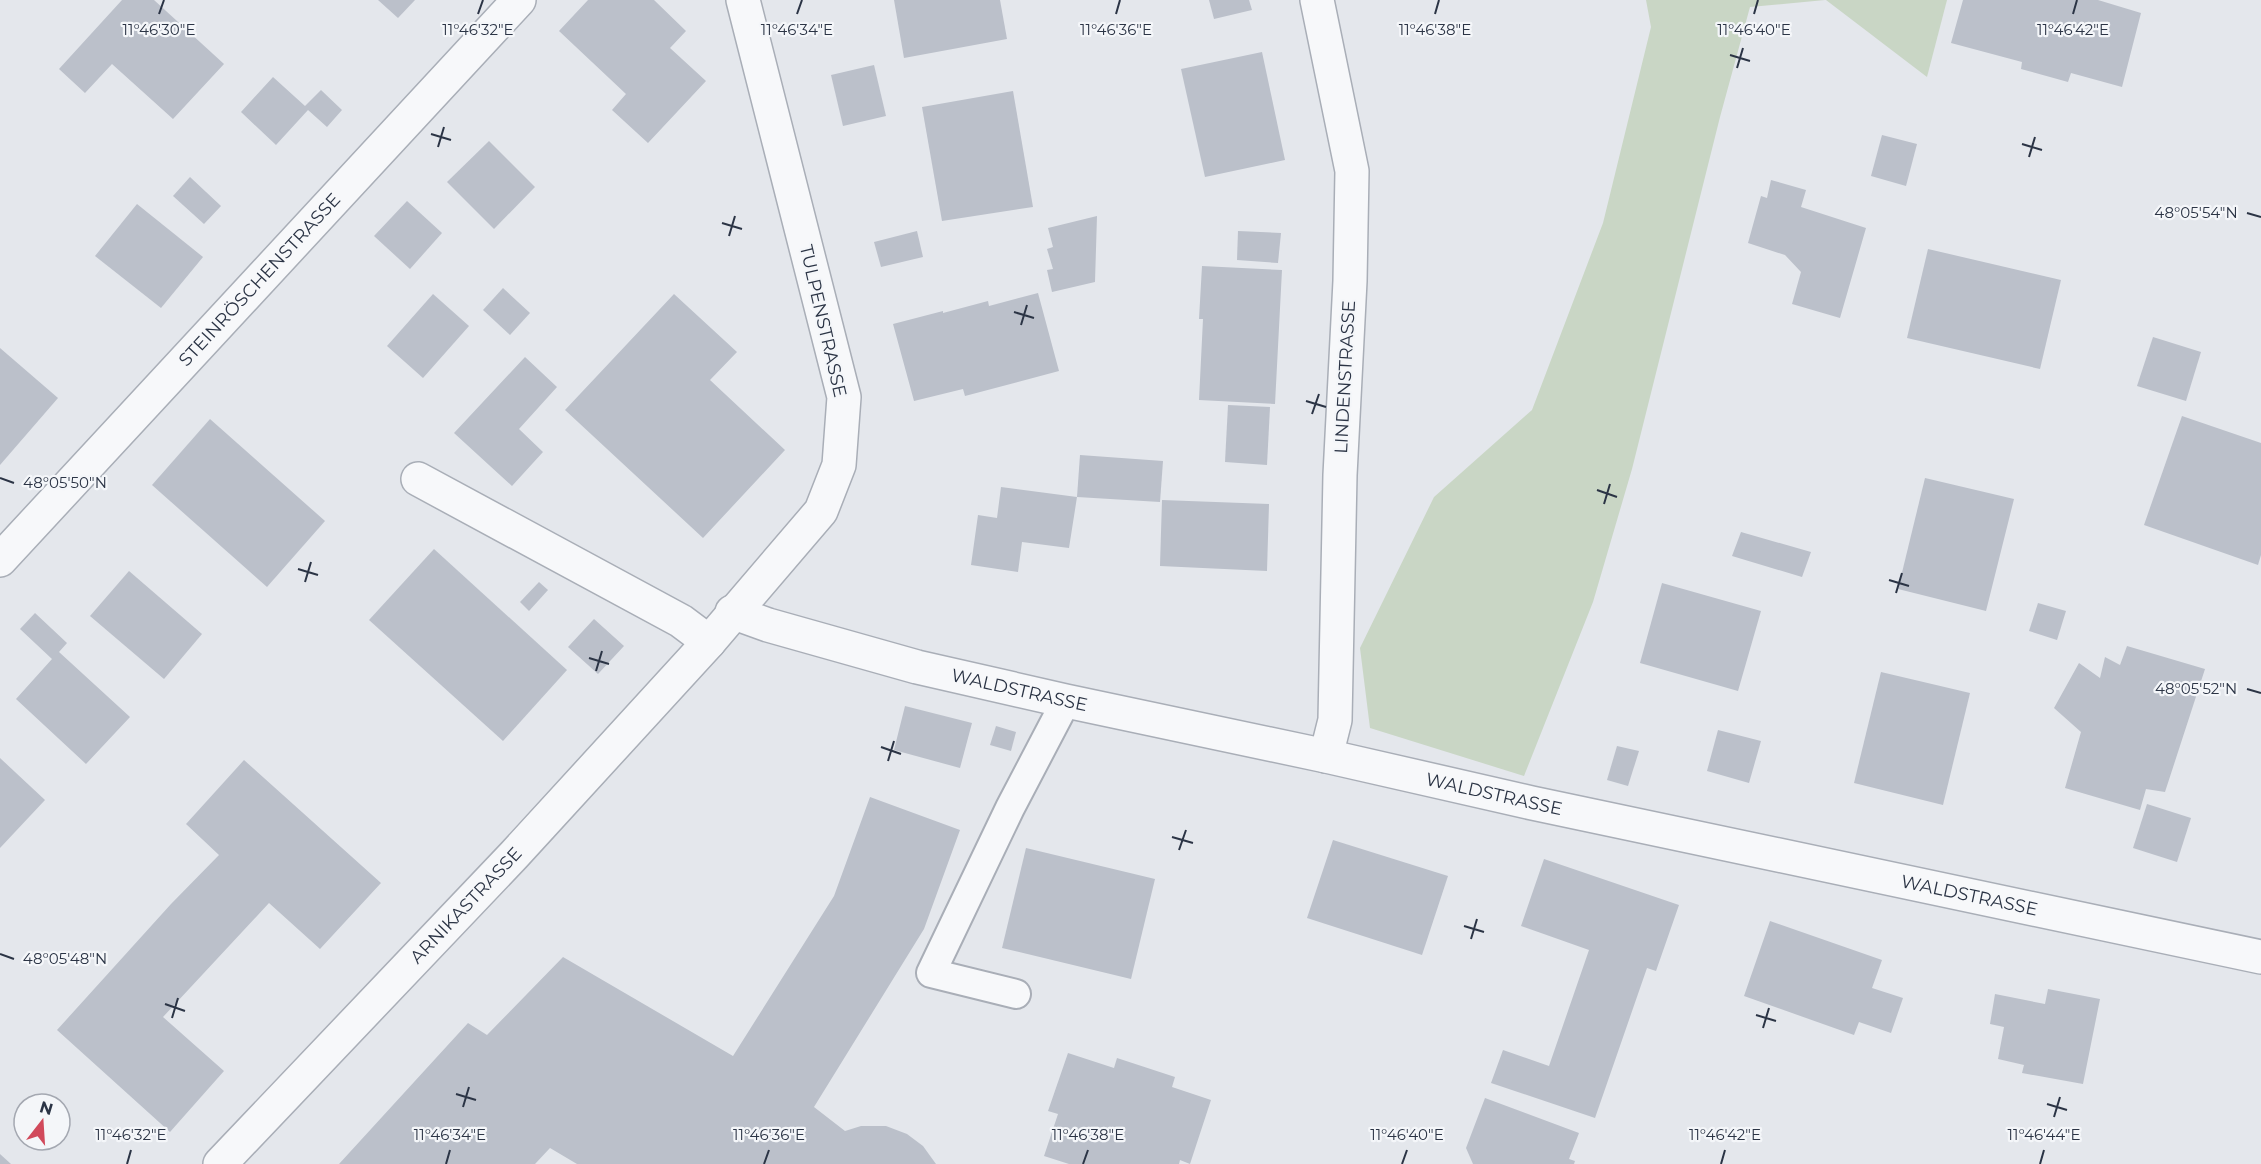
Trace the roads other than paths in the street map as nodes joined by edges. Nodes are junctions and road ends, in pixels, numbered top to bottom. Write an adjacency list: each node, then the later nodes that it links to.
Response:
1 (519, 0): 5 (street, STEINRÖSCHENSTRASSE)
2 (743, 0): 6 (street, TULPENSTRASSE)
3 (1317, 0): 9 (street, LINDENSTRASSE)
4 (418, 480): 7 (street)
5 (0, 560)
6 (732, 612): 7 (street, ARNIKASTRASSE); 8 (street, WALDSTRASSE)
7 (709, 642): 12 (street, ARNIKASTRASSE)
8 (1066, 701): 9 (street, WALDSTRASSE); 11 (lane)
9 (1326, 756): 10 (street, WALDSTRASSE)
10 (2261, 957)
11 (1016, 994)
12 (220, 1164)

